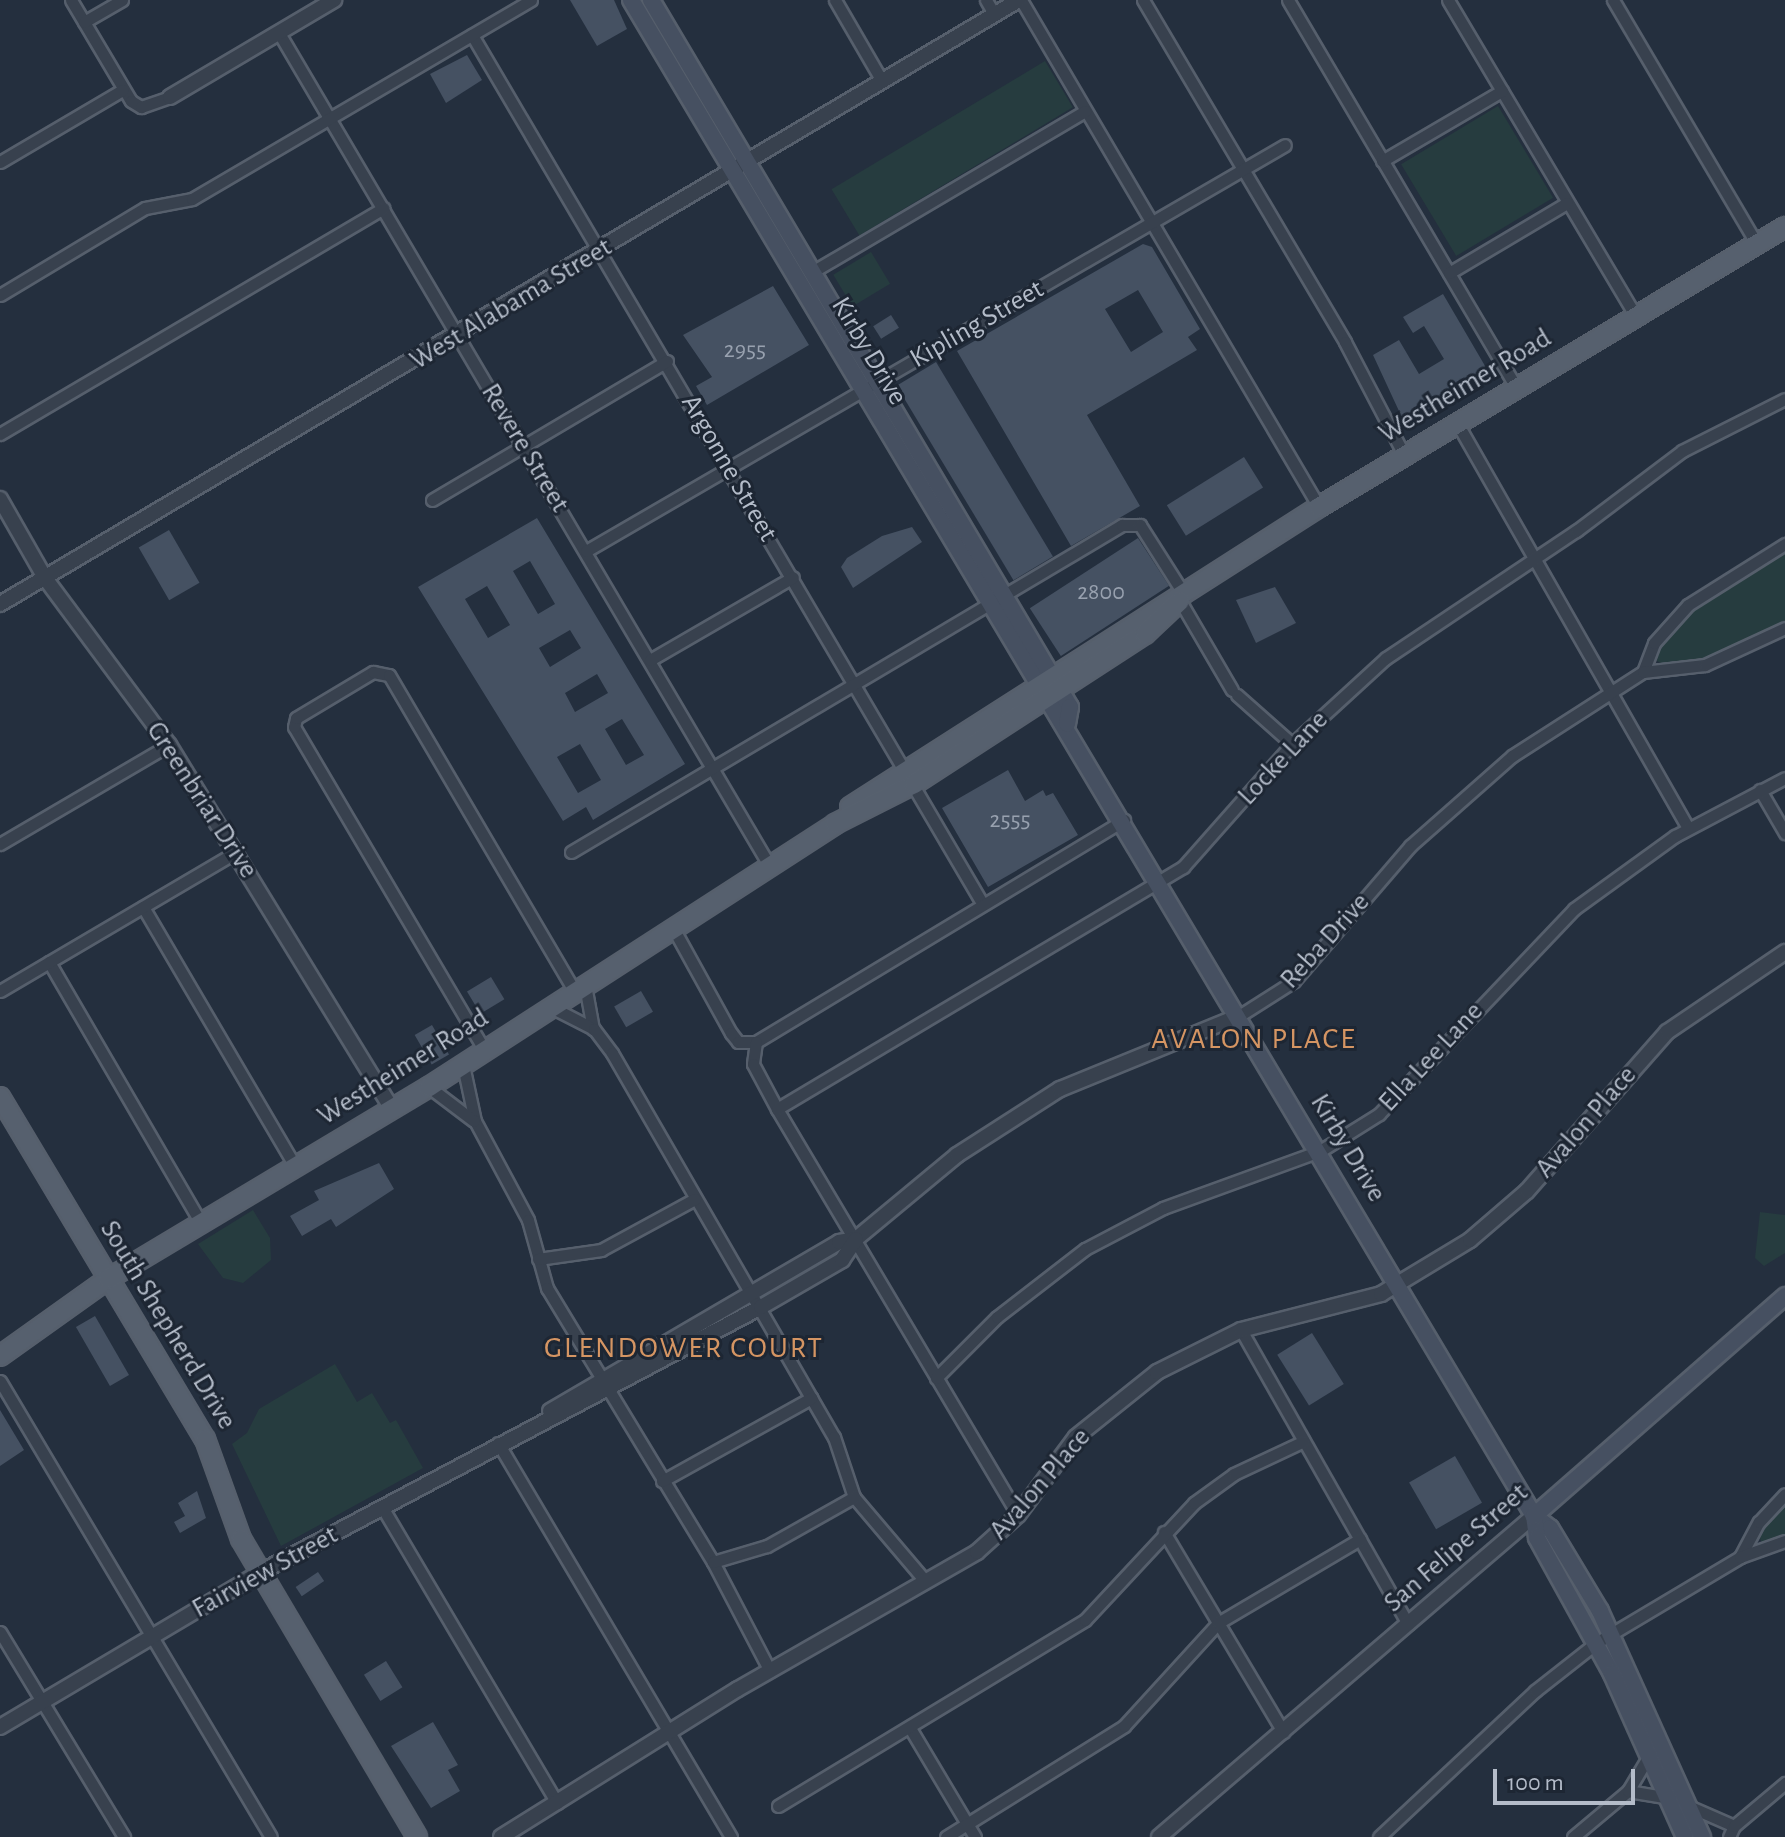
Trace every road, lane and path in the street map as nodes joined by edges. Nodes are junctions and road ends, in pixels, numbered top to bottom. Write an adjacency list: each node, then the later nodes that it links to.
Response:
1 (71, 0): 15 (street)
2 (122, 0): 15 (street)
3 (334, 0): 16 (street)
4 (531, 0): 17 (street)
5 (631, 0): 18 (main road, Kirby Drive)
6 (651, 0): 18 (main road, Kirby Drive)
7 (835, 0): 19 (street)
8 (986, 0): 14 (street)
9 (1020, 0): 14 (street, West Alabama Street); 23 (street)
10 (1143, 0): 29 (street)
11 (1288, 0): 26 (street)
12 (1448, 0): 21 (street)
13 (1613, 0): 34 (street)
14 (994, 14): 19 (street, West Alabama Street)
15 (84, 22): 20 (street)
16 (279, 33): 22 (street); 24 (street, Revere Street)
17 (472, 35): 24 (street); 35 (street, Argonne Street)
18 (666, 42): 28 (main road, Kirby Drive)
19 (882, 81): 28 (street, West Alabama Street)
20 (122, 90): 22 (street); 27 (street)
21 (1502, 91): 26 (street); 30 (street)
22 (170, 97)
23 (1085, 111): 32 (street); 37 (street)
24 (331, 119): 31 (street, Revere Street); 39 (street)
25 (1285, 145): 29 (street, Kipling Street)
26 (1382, 161): 38 (street)
27 (0, 162)
28 (740, 167): 35 (street, West Alabama Street); 36 (main road, Kirby Drive); 37 (main road, Kirby Drive)
29 (1243, 170): 32 (street, Kipling Street); 49 (street)
30 (1567, 203): 38 (street); 40 (street)
31 (383, 208): 41 (street, Revere Street); 47 (street)
32 (1151, 224): 43 (street, Kipling Street); 53 (street)
33 (1784, 232): 34 (main road, Westheimer Road)
34 (1757, 244): 40 (main road, Westheimer Road)
35 (601, 250): 41 (street, West Alabama Street); 42 (street, Argonne Street)
36 (784, 259): 37 (main road); 43 (main road, Kirby Drive)
37 (812, 272): 43 (main road, Kirby Drive)
38 (1449, 273): 44 (street)
39 (0, 295)
40 (1636, 316): 44 (main road, Westheimer Road)
41 (459, 336): 48 (street, Revere Street); 58 (street, West Alabama Street)
42 (667, 361): 48 (street); 50 (street, Argonne Street)
43 (869, 385): 50 (street, Kipling Street); 59 (main road, Kirby Drive); 62 (main road, Kirby Drive)
44 (1516, 387): 46 (main road, Westheimer Road)
45 (1785, 399): 56 (street, Locke Lane)
46 (1457, 423): 49 (main road, Westheimer Road); 56 (street)
47 (0, 434)
48 (524, 446): 52 (street); 55 (street, Revere Street)
49 (1404, 455): 53 (main road, Westheimer Road)
50 (729, 468): 55 (street, Kipling Street); 57 (street, Argonne Street)
51 (0, 499): 58 (street, Greenbriar Drive)
52 (432, 500)
53 (1319, 507): 60 (main road, Westheimer Road)
54 (1785, 544): 65 (street)
55 (586, 551): 64 (street, Revere Street)
56 (1534, 558): 68 (street); 69 (street, Locke Lane)
57 (793, 577): 64 (street); 66 (street, Argonne Street)
58 (45, 578): 61 (street, West Alabama Street); 70 (street, Greenbriar Drive)
59 (1004, 596): 60 (street); 62 (street); 67 (main road, Kirby Drive)
60 (1183, 599): 67 (main road, Westheimer Road); 69 (street)
61 (0, 604)
62 (989, 605): 66 (street); 67 (main road, Kirby Drive)
63 (1785, 628): 65 (street, Reba Drive)
64 (650, 660): 71 (street, Revere Street)
65 (1643, 672): 68 (street, Reba Drive)
66 (856, 685): 71 (street); 72 (street, Argonne Street)
67 (1048, 688): 72 (main road, Westheimer Road); 75 (main road, Kirby Drive)
68 (1611, 692): 76 (street); 91 (street, Reba Drive)
69 (1292, 744): 82 (street, Locke Lane)
70 (169, 745): 78 (street); 79 (street, Greenbriar Drive)
71 (713, 768): 80 (street); 81 (street, Revere Street)
72 (910, 777): 81 (main road, Westheimer Road); 83 (street, Argonne Street)
73 (1785, 778): 74 (street, Ella Lee Lane)
74 (1760, 790): 76 (street, Ella Lee Lane); 77 (street)
75 (1124, 820): 82 (main road, Kirby Drive); 83 (street)
76 (1688, 828): 101 (street, Ella Lee Lane)
77 (1785, 833)
78 (0, 844)
79 (236, 852): 84 (street); 98 (street, Greenbriar Drive)
80 (571, 852)
81 (769, 865): 85 (main road, Westheimer Road)
82 (1161, 882): 91 (main road, Kirby Drive); 99 (street, Locke Lane)
83 (982, 903): 93 (street)
84 (143, 907): 87 (street); 102 (street)
85 (673, 928): 88 (main road, Westheimer Road); 93 (street)
86 (1785, 952): 108 (street, Avalon Place)
87 (49, 962): 89 (street); 104 (street)
88 (580, 988): 90 (main road, Westheimer Road); 92 (street); 94 (street)
89 (0, 991)
90 (551, 1007): 92 (street); 94 (main road, Westheimer Road)
91 (1239, 1016): 101 (main road, Kirby Drive); 105 (street, Reba Drive)
92 (594, 1029): 103 (street)
93 (756, 1042): 99 (street)
94 (485, 1051): 95 (main road, Westheimer Road)
95 (463, 1065): 96 (main road, Westheimer Road); 100 (street)
96 (429, 1087): 98 (main road, Westheimer Road); 100 (street)
97 (0, 1097): 107 (main road, South Shepherd Drive)
98 (392, 1109): 102 (main road, Westheimer Road)
99 (777, 1109): 105 (street)
100 (475, 1121): 106 (street)
101 (1320, 1151): 108 (main road, Kirby Drive); 114 (street, Ella Lee Lane)
102 (295, 1166): 104 (main road, Westheimer Road)
103 (695, 1199): 106 (street); 109 (street)
104 (201, 1223): 107 (main road, Westheimer Road)
105 (856, 1239): 109 (street, Reba Drive); 111 (street, Reba Drive); 114 (street)
106 (538, 1259): 115 (street)
107 (108, 1279): 113 (main road, Westheimer Road); 133 (main road, South Shepherd Drive)
108 (1399, 1285): 112 (street, Avalon Place); 127 (main road, Kirby Drive)
109 (753, 1293): 111 (street); 115 (street, Fairview Street)
110 (1785, 1296): 127 (main road, San Felipe Street)
111 (761, 1307): 117 (street, Fairview Street); 118 (street)
112 (1241, 1330): 120 (street); 126 (street, Avalon Place)
113 (0, 1356)
114 (936, 1378): 126 (street)
115 (599, 1379): 117 (street); 119 (street, Fairview Street)
116 (0, 1381): 139 (street)
117 (607, 1394): 119 (street, Fairview Street); 122 (street)
118 (811, 1398): 122 (street); 124 (street)
119 (534, 1424): 121 (street, Fairview Street)
120 (1304, 1441): 128 (street); 129 (street)
121 (498, 1443): 125 (street, Fairview Street); 146 (street)
122 (662, 1481): 132 (street)
123 (1785, 1494): 131 (street)
124 (854, 1497): 132 (street); 134 (street)
125 (382, 1507): 133 (street, Fairview Street); 152 (street)
126 (1018, 1515): 134 (street, Avalon Place)
127 (1534, 1516): 136 (street, San Felipe Street); 138 (main road, Kirby Drive); 140 (main road, Kirby Drive)
128 (1164, 1532): 135 (street); 144 (street)
129 (1360, 1539): 135 (street); 136 (street)
130 (1785, 1541): 131 (street)
131 (1740, 1557): 138 (street)
132 (713, 1562): 141 (street)
133 (261, 1572): 139 (street, Fairview Street); 159 (main road, South Shepherd Drive)
134 (926, 1582): 141 (street, Avalon Place)
135 (1218, 1623): 145 (street); 155 (street)
136 (1408, 1624): 145 (street, San Felipe Street)
137 (0, 1632): 142 (street)
138 (1611, 1633): 140 (street); 147 (main road, Kirby Drive)
139 (152, 1636): 142 (street, Fairview Street); 158 (street)
140 (1596, 1643): 148 (main road, Kirby Drive); 165 (street)
141 (770, 1671): 146 (street, Avalon Place)
142 (43, 1702): 143 (street, Fairview Street); 157 (street)
143 (0, 1727)
144 (910, 1728): 153 (street); 155 (street)
145 (1283, 1732): 164 (street, San Felipe Street)
146 (670, 1735): 152 (street, Avalon Place); 161 (street)
147 (1661, 1736): 148 (street); 154 (main road, Kirby Drive)
148 (1649, 1754): 150 (street); 151 (main road, Kirby Drive)
149 (1785, 1783): 156 (street)
150 (1628, 1791): 151 (street); 166 (street)
151 (1668, 1797): 154 (street); 167 (main road, Kirby Drive)
152 (557, 1803): 160 (street, Avalon Place)
153 (778, 1806)
154 (1690, 1807): 156 (street); 168 (main road, Kirby Drive)
155 (967, 1824): 162 (street); 163 (street)
156 (1732, 1831)
157 (124, 1837)
158 (271, 1837)
159 (417, 1837)
160 (501, 1837)
161 (731, 1837)
162 (946, 1837)
163 (975, 1837)
164 (1159, 1837)
165 (1379, 1837)
166 (1573, 1837)
167 (1685, 1837)
168 (1702, 1837)

